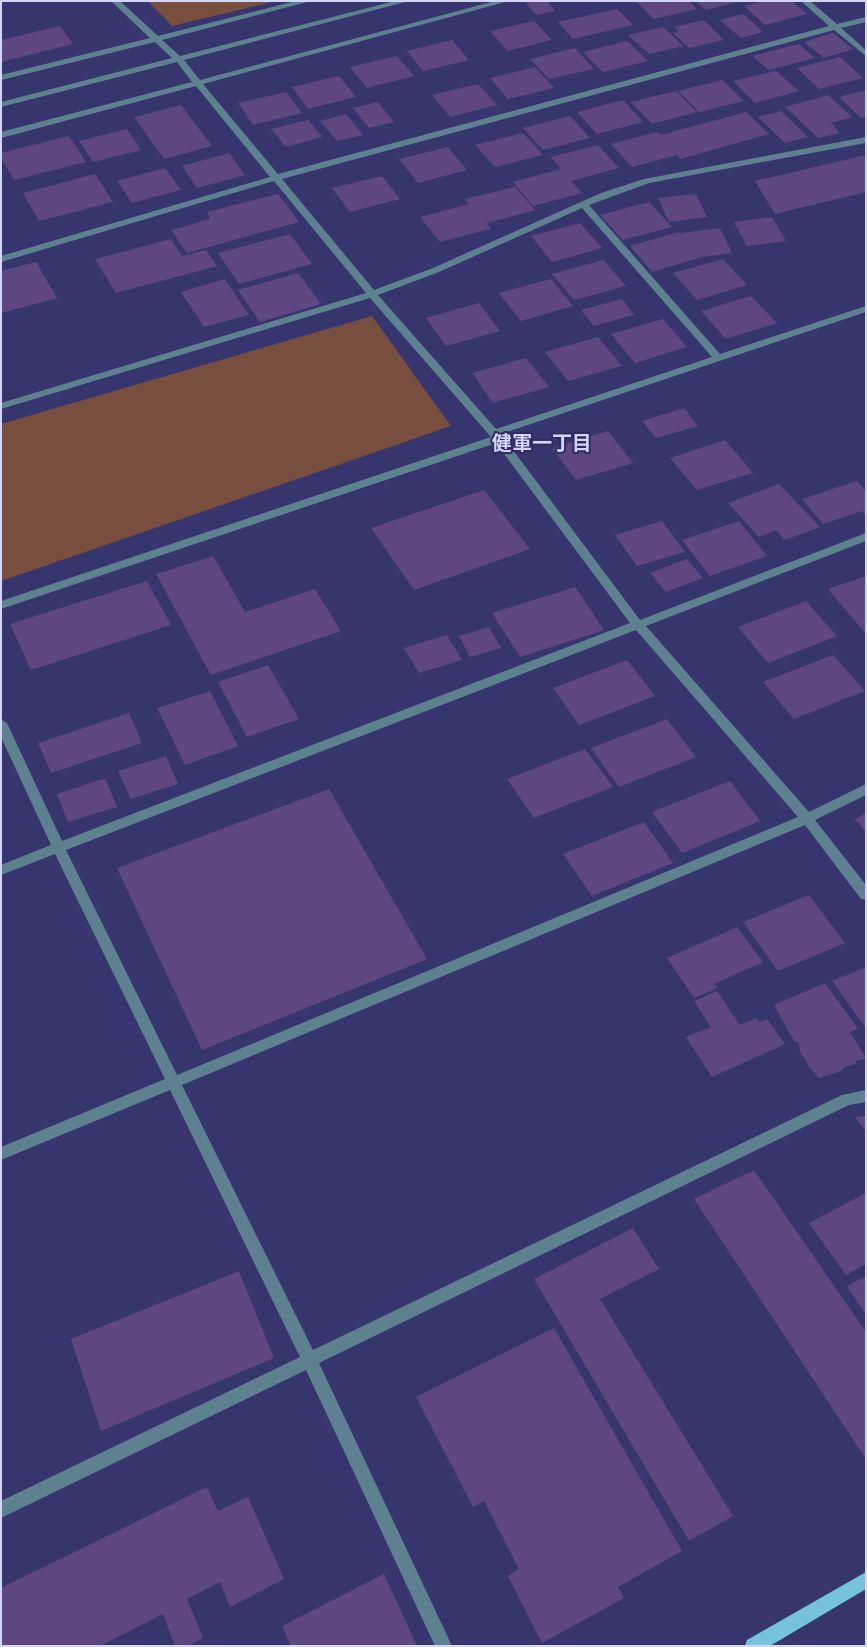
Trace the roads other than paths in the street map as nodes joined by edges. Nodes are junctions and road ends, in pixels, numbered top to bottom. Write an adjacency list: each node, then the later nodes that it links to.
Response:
1 (115, 1): 8 (street)
2 (306, 1): 8 (street)
3 (405, 1): 10 (street)
4 (505, 1): 12 (street)
5 (806, 1): 7 (street)
6 (866, 19): 7 (street)
7 (835, 27): 9 (street); 16 (street)
8 (157, 39): 10 (street); 11 (street)
9 (866, 54)
10 (179, 60): 12 (street); 13 (street)
11 (1, 78)
12 (199, 83): 14 (street); 16 (street)
13 (1, 106)
14 (1, 135)
15 (866, 140): 17 (street)
16 (275, 178): 18 (street); 19 (street)
17 (583, 204): 19 (street); 21 (street)
18 (1, 259)
19 (372, 294): 22 (street); 23 (street)
20 (866, 309): 21 (street)
21 (718, 358): 23 (street)
22 (1, 406)
23 (496, 436): 25 (street); 26 (street)
24 (866, 537): 26 (street)
25 (1, 605)
26 (637, 624): 29 (street); 30 (street)
27 (1, 723): 30 (street)
28 (866, 789): 29 (street)
29 (806, 819): 32 (street); 33 (street)
30 (59, 849): 31 (street); 33 (street)
31 (1, 870)
32 (866, 895)
33 (175, 1084): 35 (street); 36 (street)
34 (866, 1096): 36 (street)
35 (1, 1154)
36 (310, 1360): 37 (street); 39 (street)
37 (1, 1510)
38 (866, 1580): 40 (main road)
39 (444, 1646)
40 (753, 1646)

